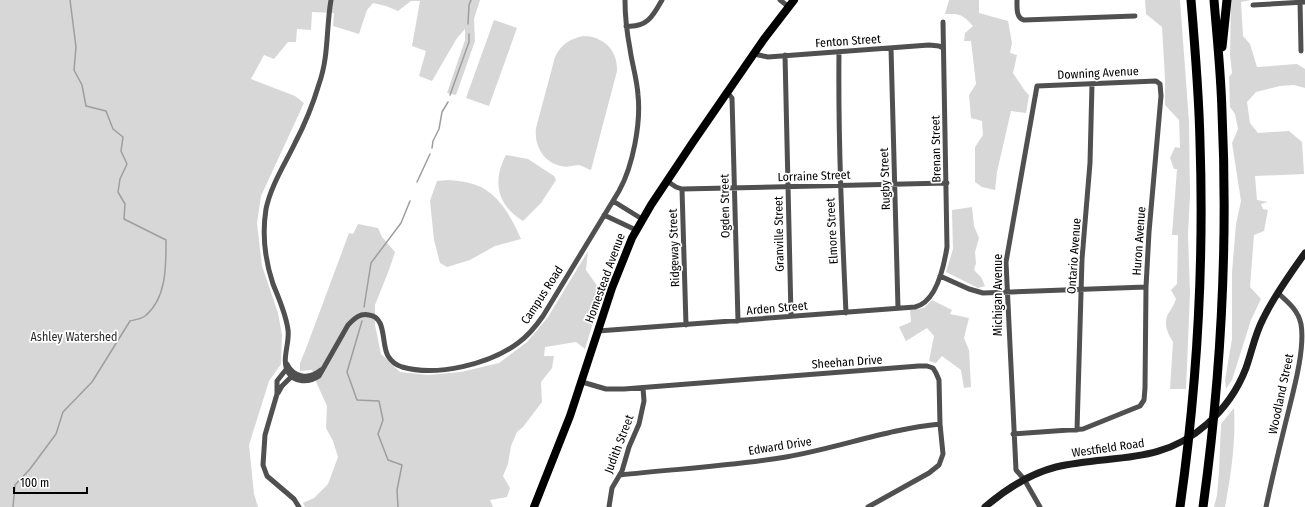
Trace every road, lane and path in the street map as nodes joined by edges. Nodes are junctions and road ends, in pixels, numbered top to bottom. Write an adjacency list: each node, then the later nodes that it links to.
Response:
1 (330, 0): 50 (street)
2 (624, 0): 15 (street, Campus Road)
3 (662, 0): 15 (street)
4 (780, 0): 12 (street)
5 (794, 0): 12 (main road, Homestead Avenue)
6 (1017, 0): 13 (street)
7 (1191, 0): 66 (highway)
8 (1214, 0): 22 (highway)
9 (1227, 0): 22 (highway)
10 (1302, 2): 11 (street); 18 (street)
11 (1253, 5)
12 (789, 7): 20 (main road, Homestead Avenue)
13 (1136, 16)
14 (943, 22): 17 (street, Brenan Street)
15 (626, 26): 34 (street, Campus Road)
16 (891, 48): 17 (street, Fenton Street); 19 (street, Fenton Street); 29 (street, Rugby Street)
17 (943, 48): 28 (street, Brenan Street)
18 (1301, 51)
19 (839, 52): 21 (street, Fenton Street); 30 (street, Elmore Street)
20 (754, 54): 21 (street, Fenton Street); 26 (main road, Homestead Avenue)
21 (785, 55): 31 (street, Granville Street)
22 (1220, 66): 67 (highway)
23 (1159, 82): 24 (street, Downing Avenue); 40 (street, Huron Avenue)
24 (1092, 84): 25 (street, Downing Avenue); 41 (street, Ontario Avenue)
25 (1037, 86): 42 (street, Michigan Avenue)
26 (727, 92): 27 (main road, Homestead Avenue); 33 (street, Ogden Street)
27 (667, 181): 32 (street); 36 (main road, Homestead Avenue)
28 (947, 183): 29 (street, Lorraine Street); 39 (street, Brenan Street)
29 (894, 184): 30 (street, Lorraine Street); 44 (street, Rugby Street)
30 (840, 185): 31 (street, Lorraine Street); 45 (street, Elmore Street)
31 (788, 187): 33 (street, Lorraine Street); 46 (street, Granville Street)
32 (682, 189): 33 (street, Lorraine Street); 48 (street, Ridgeway Street)
33 (735, 189): 47 (street, Ogden Street)
34 (613, 201): 35 (street, Campus Road); 36 (street)
35 (604, 215): 37 (street); 51 (street, Campus Road)
36 (642, 219): 37 (main road, Homestead Avenue)
37 (636, 230): 49 (main road, Homestead Avenue)
38 (1305, 253): 43 (main road, Westfield Road)
39 (940, 276): 42 (street); 44 (street, Arden Street)
40 (1146, 287): 41 (street); 56 (street, Huron Avenue)
41 (1081, 289): 42 (street); 56 (street, Ontario Avenue)
42 (1007, 292): 57 (street, Michigan Avenue)
43 (1278, 293): 59 (main road, Westfield Road); 68 (street, Woodland Street)
44 (898, 308): 45 (street, Arden Street)
45 (846, 312): 46 (street, Arden Street)
46 (791, 316): 47 (street, Arden Street)
47 (738, 321): 48 (street, Arden Street)
48 (686, 325): 49 (street, Arden Street)
49 (598, 331): 52 (main road, Homestead Avenue)
50 (287, 367): 51 (street); 54 (street)
51 (293, 375): 54 (street)
52 (582, 382): 53 (street, Sheehan Drive); 61 (main road, Homestead Avenue)
53 (643, 388): 55 (street, Sheehan Drive); 58 (street, Judith Street)
54 (277, 394): 60 (street)
55 (940, 424): 58 (street, Edward Drive); 63 (street, Sheehan Drive)
56 (1077, 430): 57 (street)
57 (1013, 434): 59 (street, Michigan Avenue)
58 (620, 475): 62 (street, Judith Street)
59 (1024, 479): 64 (main road, Westfield Road); 65 (street, Michigan Avenue)
60 (299, 507)
61 (534, 507)
62 (609, 507)
63 (868, 507)
64 (985, 507)
65 (1040, 507)
66 (1180, 507)
67 (1203, 507)
68 (1266, 507)

